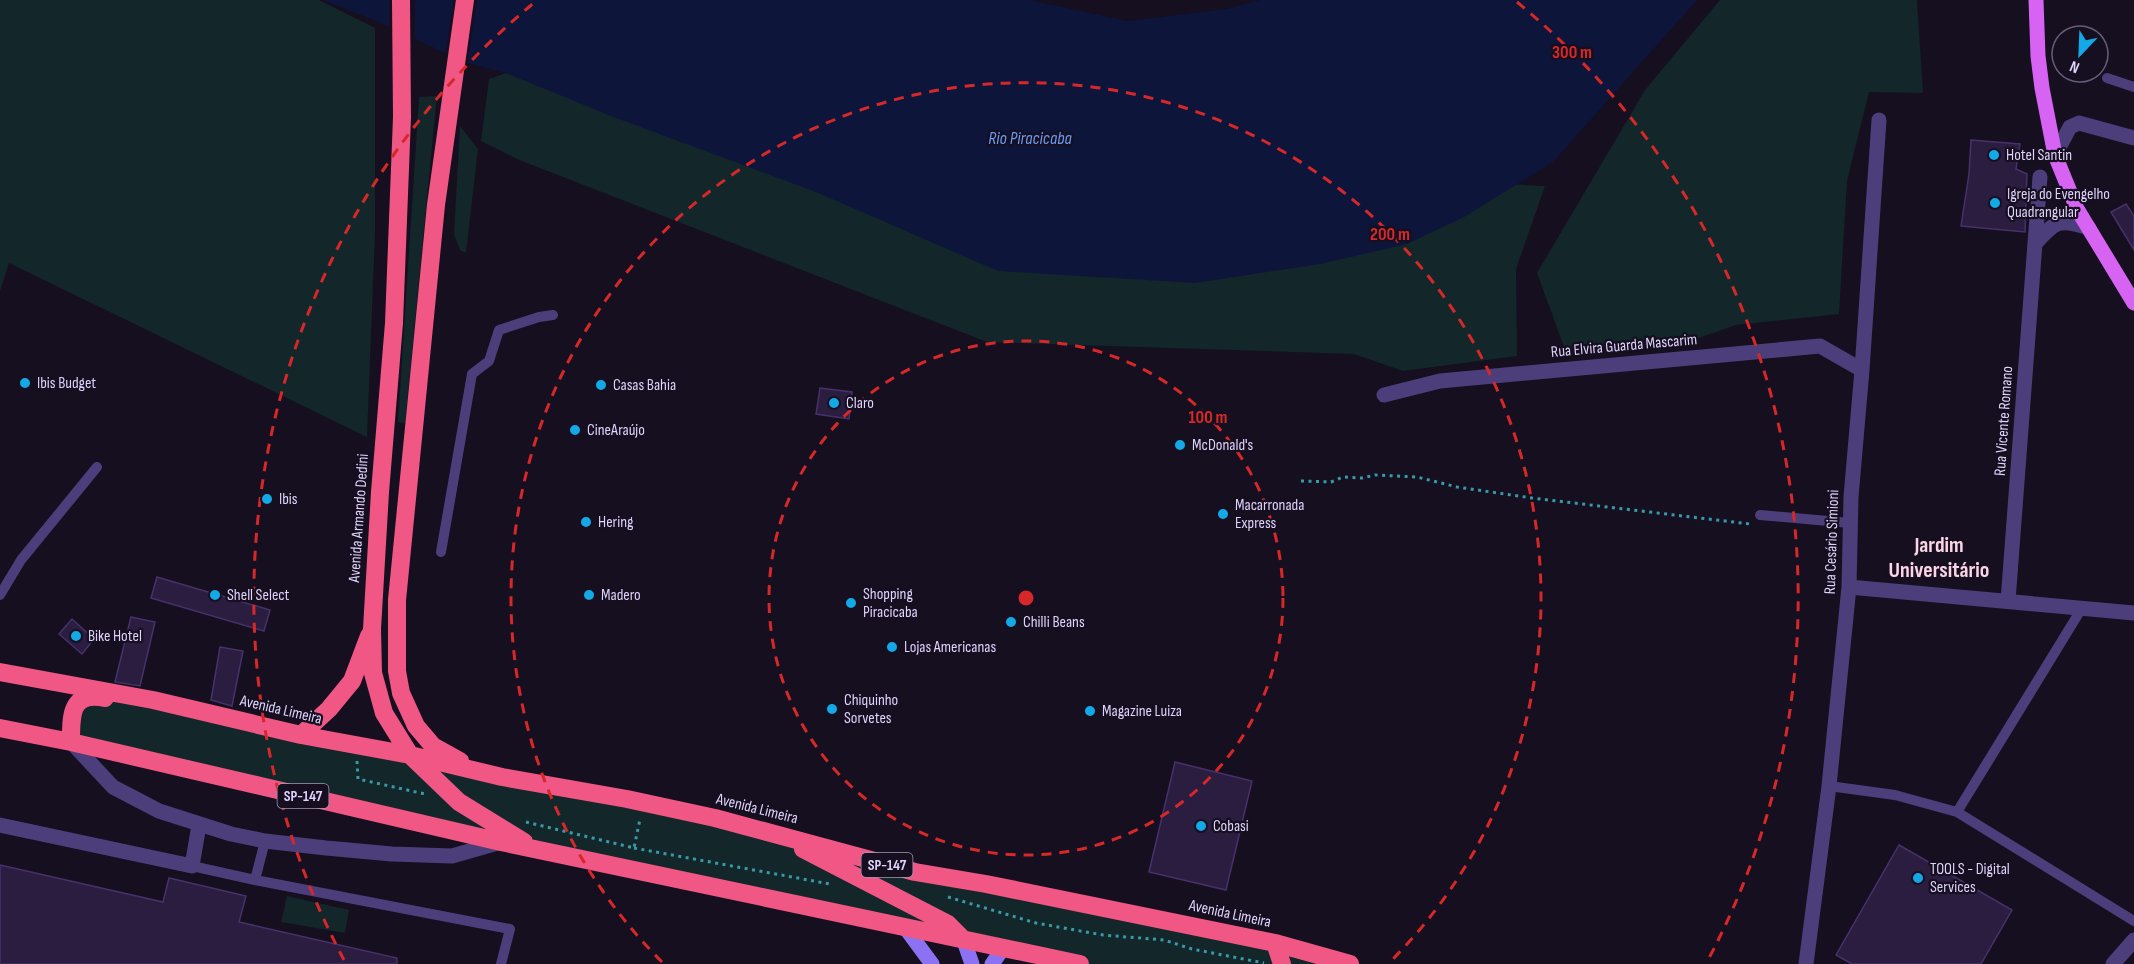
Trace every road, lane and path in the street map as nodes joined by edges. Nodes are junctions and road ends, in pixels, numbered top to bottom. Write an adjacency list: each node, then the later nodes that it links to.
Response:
1 (401, 0): 26 (highway, Avenida Armando Dedini)
2 (465, 0): 34 (highway)
3 (2036, 0): 8 (main road)
4 (2110, 79): 5 (lane)
5 (2134, 87)
6 (1879, 120): 14 (street, Rua Cesário Simioni)
7 (2134, 138): 8 (street)
8 (2055, 154): 10 (main road)
9 (2040, 177): 11 (street, Rua Vicente Romano)
10 (2089, 228): 11 (street); 12 (main road)
11 (2035, 244): 23 (street, Rua Vicente Romano)
12 (2134, 303)
13 (553, 315): 20 (lane)
14 (1863, 370): 15 (street, Rua Elvira Guarda Mascarim); 19 (street, Rua Cesário Simioni)
15 (1384, 395)
16 (97, 467): 22 (lane)
17 (1301, 481): 18 (path)
18 (1759, 520): 19 (lane)
19 (1850, 523): 21 (street, Rua Cesário Simioni)
20 (441, 552)
21 (1849, 587): 23 (street); 35 (street, Rua Cesário Simioni)
22 (0, 595)
23 (2008, 601): 24 (street)
24 (2082, 608): 25 (street); 38 (lane)
25 (2134, 613)
26 (372, 629): 30 (highway); 33 (highway, Avenida Armando Dedini)
27 (0, 672): 28 (highway, SP-147)
28 (153, 700): 30 (highway, Avenida Limeira / SP-147); 31 (highway)
29 (0, 728): 31 (highway, SP-147)
30 (301, 735): 32 (highway, Avenida Limeira / SP-147)
31 (71, 742): 41 (street); 44 (highway, SP-147)
32 (356, 746): 33 (highway, Avenida Limeira / SP-147); 36 (path)
33 (410, 755): 34 (highway, Avenida Limeira / SP-147); 46 (highway, Avenida Armando Dedini)
34 (502, 777): 37 (highway, Avenida Limeira / SP-147)
35 (1829, 786): 38 (lane); 65 (street, Rua Cesário Simioni)
36 (425, 794)
37 (643, 803): 42 (highway, Avenida Limeira / SP-147); 45 (path)
38 (1957, 812): 51 (lane)
39 (523, 821): 45 (path)
40 (0, 825): 47 (street)
41 (199, 825): 43 (street); 47 (street)
42 (770, 832): 53 (highway); 55 (highway, Avenida Limeira / SP-147)
43 (265, 841): 44 (street); 48 (lane)
44 (501, 842): 46 (highway, SP-147)
45 (634, 848): 49 (path)
46 (536, 849): 52 (highway, SP-147)
47 (192, 866): 48 (lane)
48 (255, 880): 57 (lane)
49 (833, 884)
50 (945, 895): 62 (path)
51 (2134, 921)
52 (904, 926): 53 (highway, SP-147); 58 (main road)
53 (963, 938): 56 (highway, SP-147); 59 (main road)
54 (2134, 940): 66 (street)
55 (1275, 943): 63 (highway); 64 (highway, Avenida Limeira / SP-147)
56 (1004, 947): 60 (main road); 61 (highway, SP-147)
57 (501, 964)
58 (932, 964)
59 (972, 964)
60 (992, 964)
61 (1080, 964)
62 (1268, 964)
63 (1282, 964)
64 (1350, 964)
65 (1806, 964)
66 (2114, 964)

